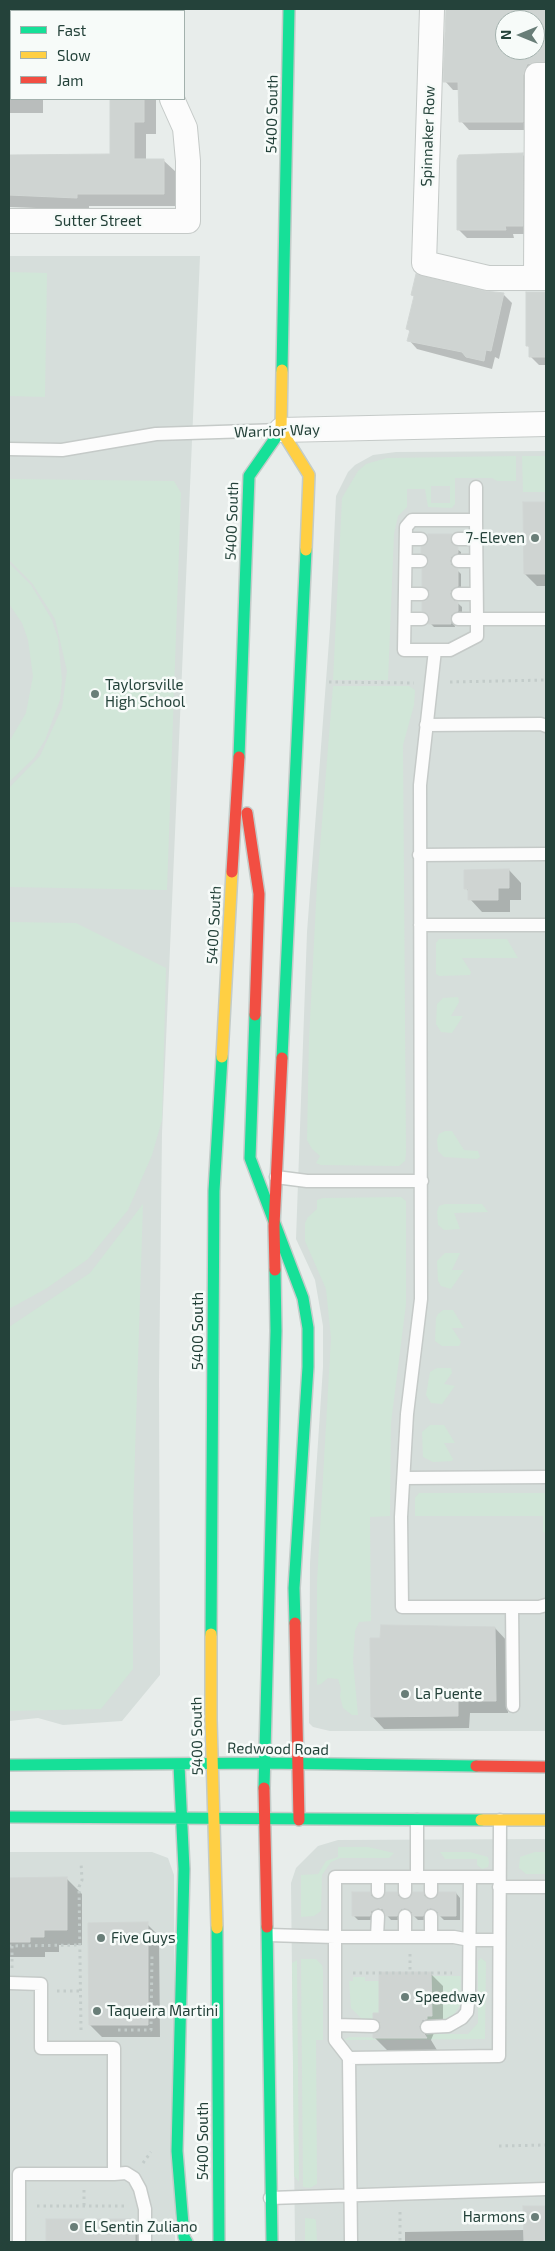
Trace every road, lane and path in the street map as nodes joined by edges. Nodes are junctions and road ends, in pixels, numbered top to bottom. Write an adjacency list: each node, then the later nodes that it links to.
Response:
1 (289, 9): 8 (main road, 5400 South)
2 (432, 9): 6 (street, Spinnaker Row)
3 (542, 75): 6 (street)
4 (172, 100): 5 (street, Sutter Street)
5 (9, 221)
6 (541, 278)
7 (546, 424): 8 (street, Warrior Way)
8 (281, 430): 9 (lane, Warrior Way); 36 (main road, 5400 South); 41 (main road)
9 (9, 449)
10 (476, 487): 11 (lane)
11 (476, 520): 13 (lane); 14 (lane)
12 (458, 538): 13 (lane)
13 (476, 538): 19 (lane)
14 (406, 539): 15 (lane); 16 (lane)
15 (421, 539)
16 (406, 561): 17 (lane); 20 (lane)
17 (422, 561)
18 (458, 561): 19 (lane)
19 (476, 561): 23 (lane)
20 (405, 594): 21 (lane); 24 (lane)
21 (422, 594)
22 (458, 594): 23 (lane)
23 (476, 594): 27 (lane)
24 (404, 619): 25 (lane); 29 (lane)
25 (422, 619)
26 (458, 619): 27 (lane)
27 (477, 619): 28 (lane); 29 (lane)
28 (546, 620)
29 (435, 650): 34 (lane)
30 (546, 680): 32 (path)
31 (329, 682): 33 (path)
32 (450, 682)
33 (415, 683)
34 (426, 725): 35 (lane); 38 (lane)
35 (546, 726)
36 (239, 754): 43 (main road); 50 (main road, 5400 South)
37 (546, 854): 38 (lane)
38 (419, 855): 39 (lane)
39 (420, 925): 40 (lane); 42 (lane)
40 (546, 925)
41 (276, 1177): 42 (lane); 43 (main road)
42 (422, 1181): 45 (lane)
43 (274, 1226): 49 (main road); 53 (main road)
44 (546, 1477): 45 (lane)
45 (404, 1478): 47 (lane)
46 (546, 1605): 47 (lane)
47 (512, 1608): 48 (lane)
48 (513, 1706)
49 (264, 1763): 50 (main road, Redwood Road); 53 (main road, Redwood Road); 58 (main road)
50 (212, 1764): 52 (main road, Redwood Road); 57 (main road, 5400 South)
51 (9, 1765): 52 (main road, Redwood Road)
52 (179, 1765): 56 (main road)
53 (297, 1765): 54 (main road, Redwood Road); 59 (main road)
54 (546, 1767)
55 (9, 1817): 56 (main road)
56 (182, 1819): 57 (main road); 109 (main road)
57 (214, 1819): 58 (main road); 110 (main road, 5400 South)
58 (264, 1820): 59 (main road); 76 (main road)
59 (299, 1820): 60 (main road)
60 (416, 1820): 61 (main road); 65 (lane)
61 (500, 1820): 62 (main road); 68 (lane)
62 (546, 1820)
63 (81, 1862): 83 (path)
64 (378, 1877): 65 (lane); 70 (lane); 77 (lane)
65 (411, 1877): 66 (lane); 71 (lane)
66 (431, 1877): 67 (lane); 72 (lane)
67 (470, 1877): 68 (lane); 81 (lane)
68 (499, 1882): 69 (lane); 82 (lane)
69 (546, 1888)
70 (378, 1892)
71 (405, 1892)
72 (431, 1892)
73 (378, 1916): 78 (lane)
74 (405, 1916): 79 (lane)
75 (431, 1916): 80 (lane)
76 (268, 1935): 77 (lane); 103 (main road)
77 (335, 1937): 78 (lane); 89 (lane)
78 (378, 1937): 79 (lane)
79 (405, 1937): 80 (lane)
80 (431, 1937): 81 (lane)
81 (470, 1940): 82 (lane); 91 (lane)
82 (499, 1940): 94 (lane)
83 (79, 1945): 84 (path); 92 (path)
84 (9, 1946)
85 (152, 1956): 93 (path)
86 (460, 1973): 87 (path)
87 (350, 1974)
88 (9, 1983): 99 (lane)
89 (335, 2025): 90 (lane); 94 (lane)
90 (373, 2026)
91 (427, 2027)
92 (89, 2030)
93 (115, 2030)
94 (349, 2058): 101 (lane)
95 (546, 2145): 97 (path)
96 (153, 2146): 98 (path)
97 (499, 2146)
98 (138, 2169)
99 (114, 2174): 107 (lane); 108 (lane)
100 (546, 2189): 101 (lane)
101 (351, 2194): 103 (lane); 112 (lane)
102 (130, 2197): 104 (path)
103 (270, 2198): 111 (main road)
104 (34, 2206)
105 (400, 2212): 106 (path)
106 (400, 2241)
107 (19, 2242)
108 (145, 2242)
109 (187, 2242)
110 (218, 2242)
111 (272, 2242)
112 (352, 2242)

